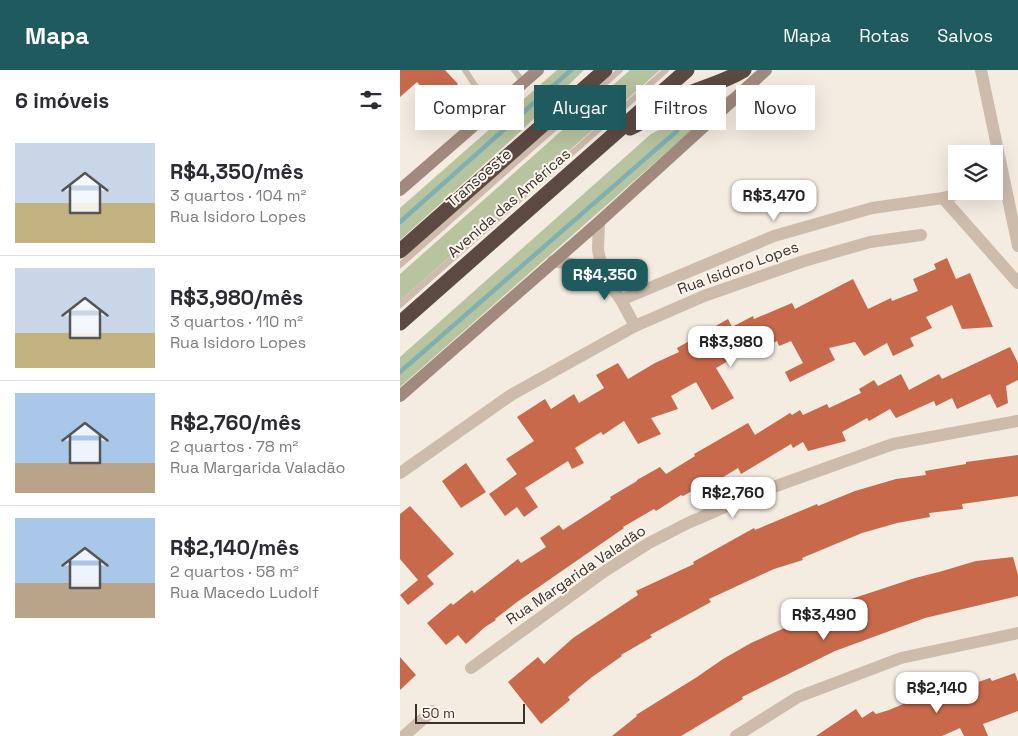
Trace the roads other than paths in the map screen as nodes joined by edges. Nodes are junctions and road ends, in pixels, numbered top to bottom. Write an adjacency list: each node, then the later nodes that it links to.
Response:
1 (465, 70): 12 (lane)
2 (514, 70): 11 (lane)
3 (538, 70): 11 (main road)
4 (605, 70): 24 (highway)
5 (620, 70): 26 (lane, Transoeste)
6 (666, 70): 30 (lane)
7 (687, 70): 15 (highway, Avenida das Américas)
8 (744, 70): 15 (highway)
9 (766, 70): 21 (main road)
10 (981, 70): 16 (street)
11 (524, 83): 13 (main road)
12 (475, 85)
13 (522, 85)
14 (469, 130): 18 (main road)
15 (615, 133): 31 (highway, Avenida das Américas)
16 (997, 145)
17 (1003, 171): 23 (street)
18 (400, 190)
19 (948, 196): 20 (street, Rua Isidoro Lopes)
20 (942, 198): 28 (street); 29 (street, Rua Isidoro Lopes)
21 (598, 222): 25 (main road); 27 (street)
22 (921, 235): 32 (street, Rua Isidoro Lopes)
23 (1017, 242)
24 (400, 251)
25 (553, 261): 27 (street); 33 (main road)
26 (400, 265)
27 (604, 276): 29 (street)
28 (1018, 283)
29 (621, 300): 32 (street)
30 (400, 305)
31 (400, 322)
32 (635, 326): 35 (street, Rua Isidoro Lopes)
33 (400, 396)
34 (1018, 421): 37 (street, Rua Margarida Valadão)
35 (400, 473)
36 (1018, 632): 40 (street)
37 (471, 668)
38 (432, 711): 39 (street)
39 (404, 736)
40 (736, 736)

